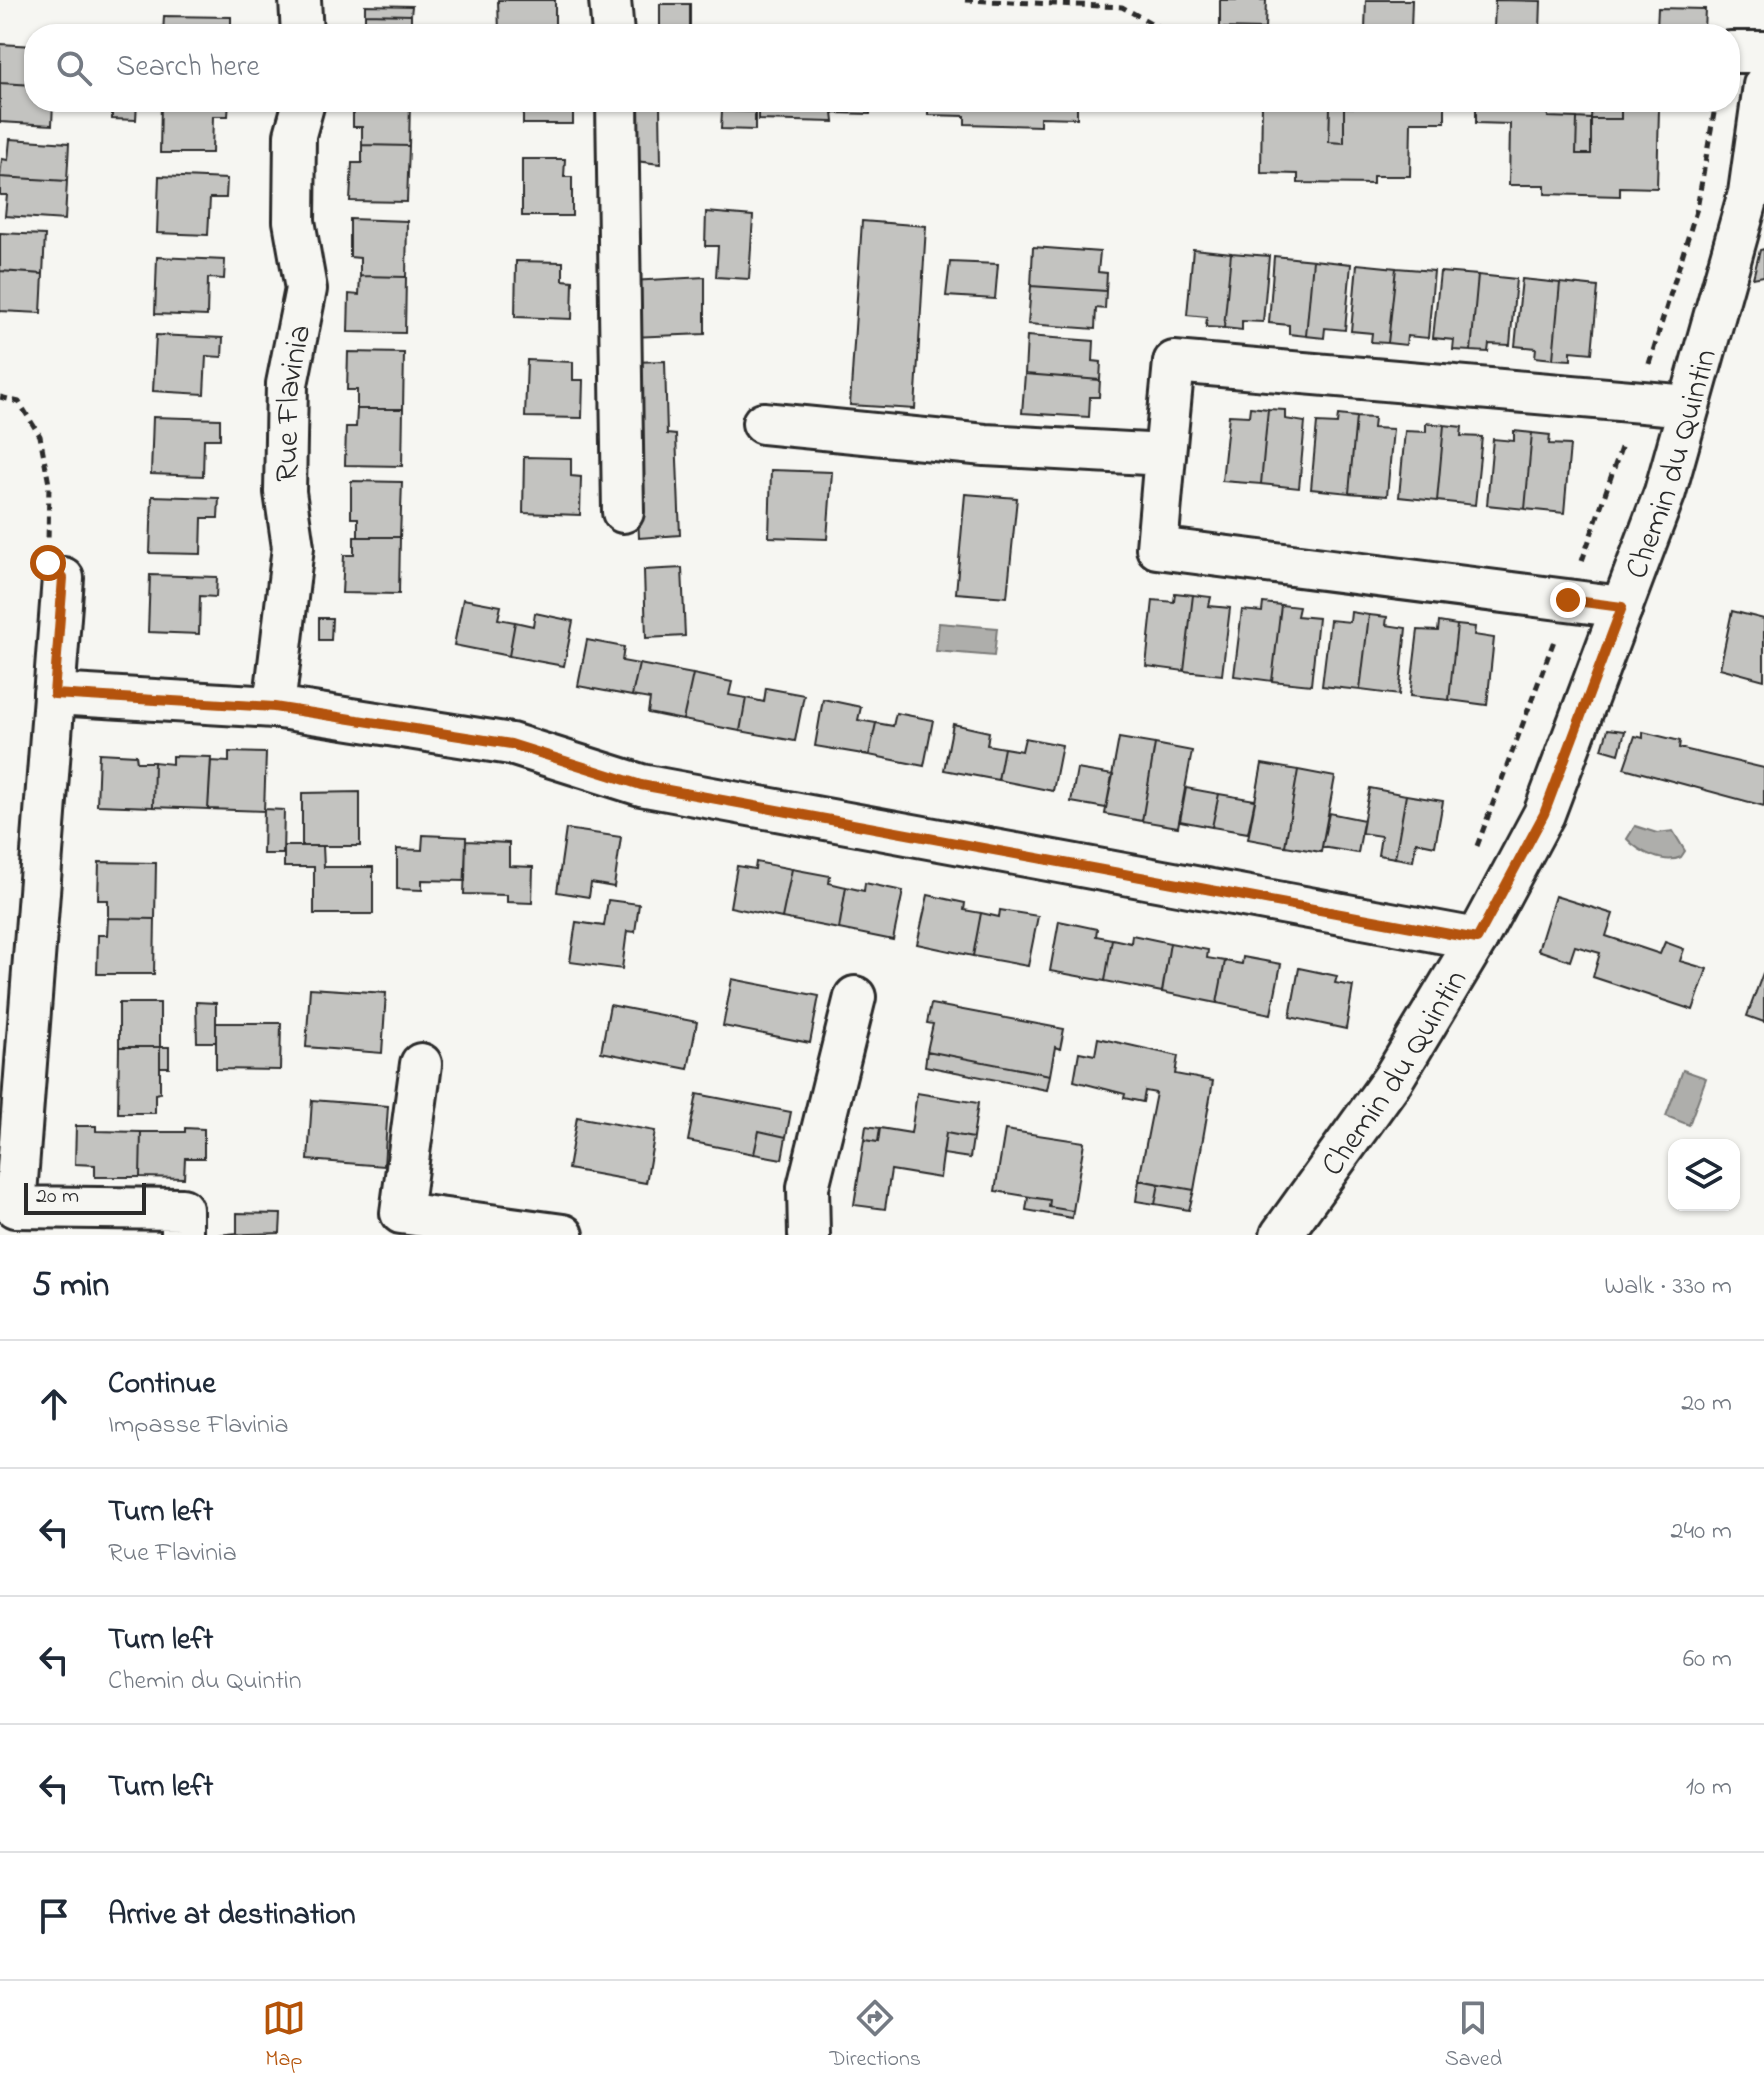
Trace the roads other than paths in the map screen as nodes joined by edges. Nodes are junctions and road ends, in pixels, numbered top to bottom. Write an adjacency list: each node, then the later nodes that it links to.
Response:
1 (300, 0): 3 (street)
2 (610, 0): 4 (street)
3 (301, 24)
4 (612, 24)
5 (1740, 52): 6 (street)
6 (1764, 52)
7 (1764, 85): 10 (street, Chemin du Quintin)
8 (301, 112): 18 (street, Rue Flavinia)
9 (617, 112): 14 (street)
10 (1756, 192): 11 (street, Chemin du Quintin)
11 (1689, 406): 13 (street); 16 (street, Chemin du Quintin)
12 (763, 423): 13 (street)
13 (1165, 455): 16 (street)
14 (623, 512)
15 (63, 578): 17 (street)
16 (1622, 607): 19 (street, Chemin du Quintin)
17 (54, 694): 18 (street); 22 (street)
18 (274, 707): 19 (street)
19 (1477, 939): 25 (street, Chemin du Quintin)
20 (855, 997): 24 (street)
21 (421, 1064): 23 (street)
22 (182, 1235)
23 (563, 1235)
24 (809, 1235)
25 (1281, 1235)

